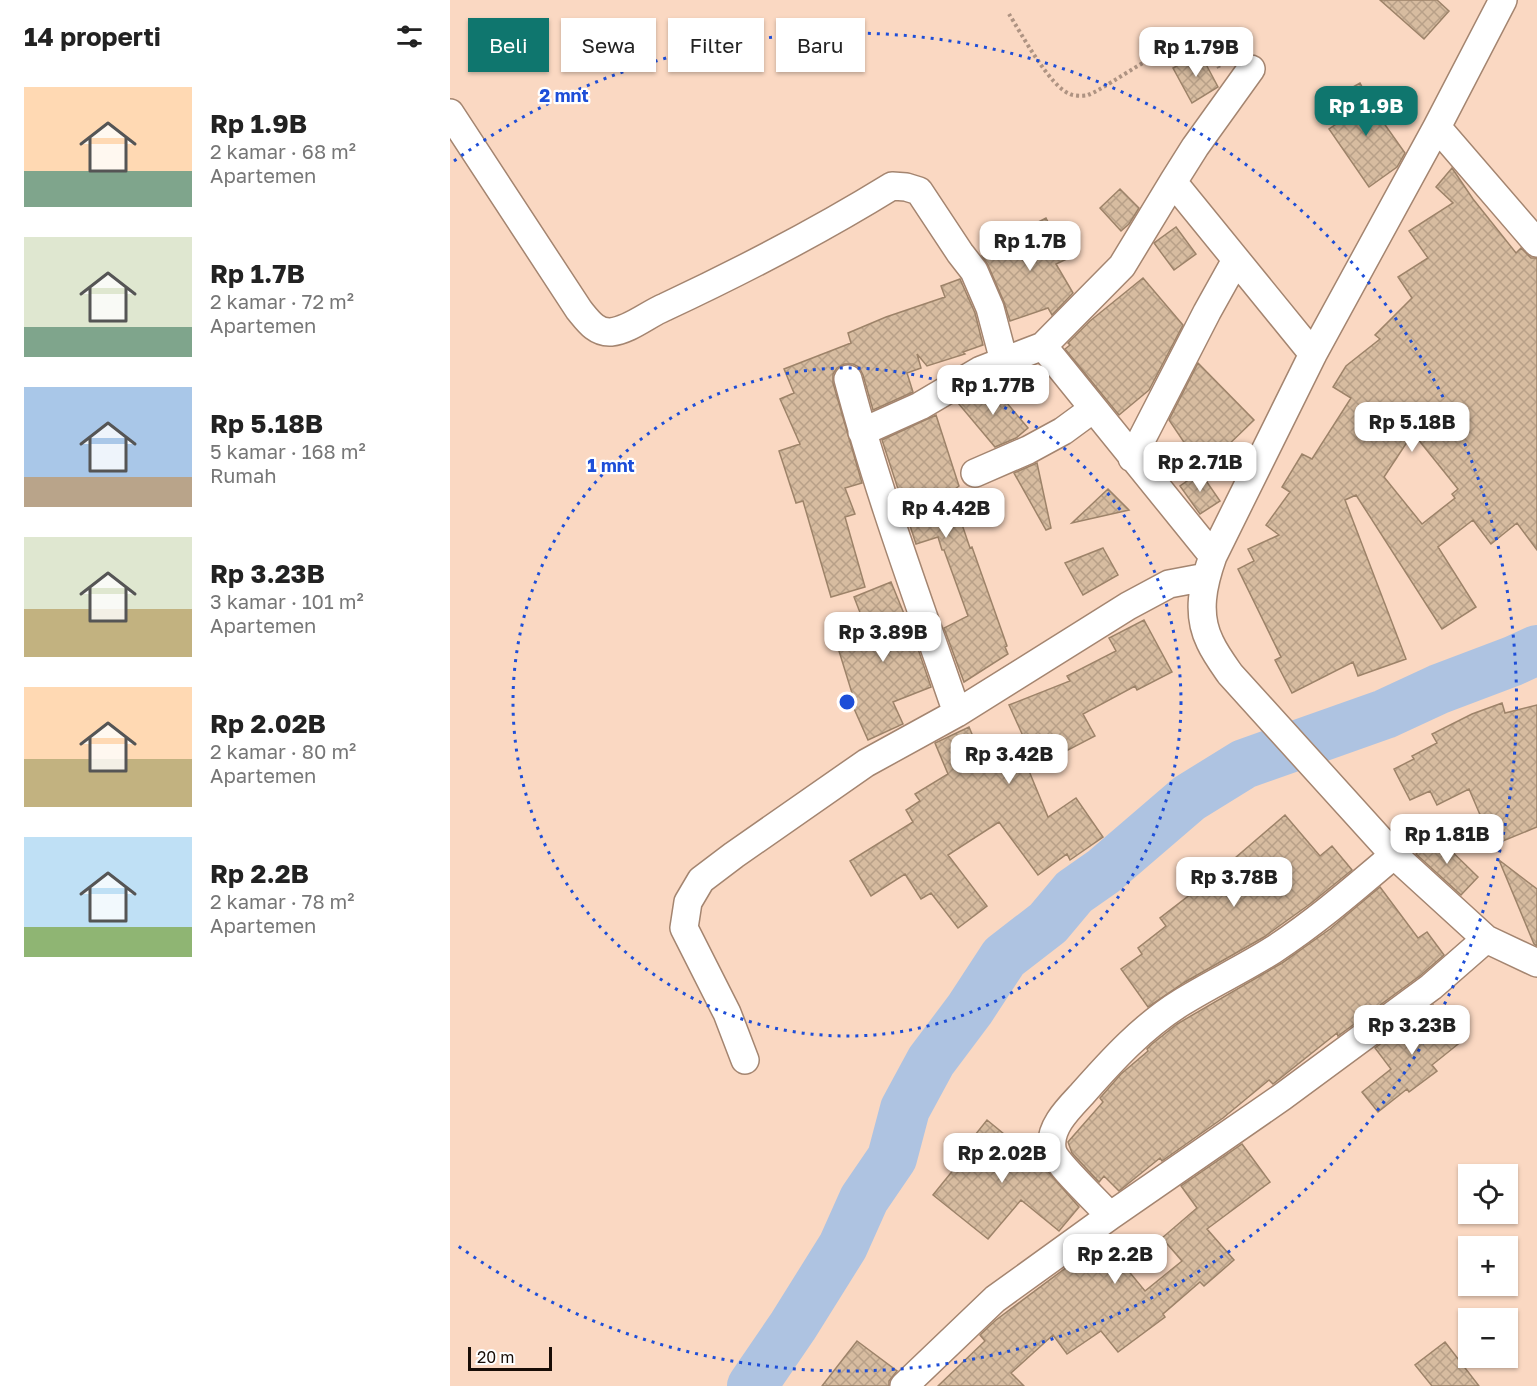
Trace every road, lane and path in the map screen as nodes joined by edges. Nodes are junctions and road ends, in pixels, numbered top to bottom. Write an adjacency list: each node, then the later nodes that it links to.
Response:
1 (1503, 0): 6 (street)
2 (1009, 14): 4 (path)
3 (1251, 69): 4 (street)
4 (1233, 95): 7 (street)
5 (450, 113): 12 (street)
6 (1437, 127): 8 (street); 11 (street)
7 (1173, 182): 9 (street); 10 (street)
8 (1537, 243)
9 (1236, 260): 11 (street); 16 (street)
10 (1043, 346): 12 (street); 14 (street)
11 (1313, 354): 18 (street)
12 (1004, 361): 15 (street)
13 (848, 379): 15 (street)
14 (1093, 409): 16 (street); 17 (street)
15 (862, 432): 19 (street)
16 (1132, 458): 18 (street)
17 (975, 473)
18 (1209, 567): 19 (street); 20 (street)
19 (957, 713): 23 (street)
20 (1394, 855): 21 (street); 24 (street)
21 (1486, 939): 22 (street); 24 (street)
22 (1537, 963)
23 (746, 1060)
24 (1110, 1216): 25 (street)
25 (904, 1386)

